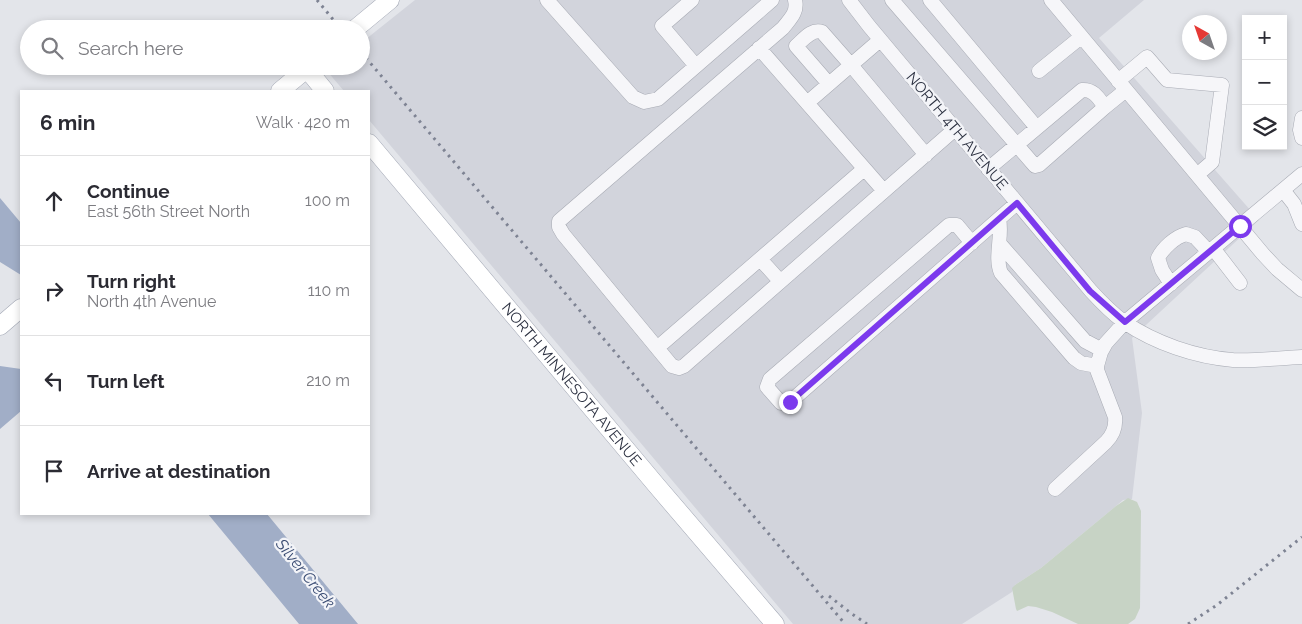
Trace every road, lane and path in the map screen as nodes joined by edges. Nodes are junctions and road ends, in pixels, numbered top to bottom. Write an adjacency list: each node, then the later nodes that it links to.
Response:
1 (547, 0): 15 (street)
2 (692, 0): 15 (street)
3 (772, 0): 15 (street)
4 (795, 0): 13 (street)
5 (849, 0): 12 (street, NORTH 4TH AVENUE)
6 (892, 0): 30 (street)
7 (930, 0): 26 (street)
8 (1051, 0): 11 (street)
9 (386, 3): 10 (main road)
10 (366, 20)
11 (1081, 36): 16 (street); 20 (street)
12 (880, 40): 14 (street); 27 (street, NORTH 4TH AVENUE)
13 (759, 48): 23 (street); 53 (street)
14 (851, 65): 19 (street); 19 (street); 31 (street)
15 (696, 66)
16 (1039, 71)
17 (299, 75): 21 (main road)
18 (313, 75): 22 (main road)
19 (829, 84): 23 (street)
20 (1122, 85): 24 (street); 34 (street); 34 (street)
21 (281, 90)
22 (324, 90)
23 (807, 103): 32 (street)
24 (1106, 107): 26 (street); 30 (street)
25 (1302, 118): 28 (street)
26 (1037, 128): 30 (street)
27 (955, 129): 31 (street); 33 (street, NORTH 4TH AVENUE)
28 (1302, 138)
29 (370, 144): 58 (main road, NORTH MINNESOTA AVENUE)
30 (1017, 145): 33 (street)
31 (926, 155): 37 (street)
32 (864, 169): 37 (street); 45 (street)
33 (988, 169): 38 (street, NORTH 4TH AVENUE)
34 (1197, 174): 41 (street)
35 (1302, 174): 36 (street)
36 (1283, 190): 40 (street); 41 (street)
37 (884, 191): 46 (street)
38 (1017, 203): 39 (street); 51 (street, NORTH 4TH AVENUE)
39 (999, 219): 42 (street); 43 (street)
40 (1302, 224)
41 (1240, 226): 44 (street); 49 (street)
42 (972, 243): 42 (street)
43 (1000, 244): 54 (street); 56 (street)
44 (1211, 250): 47 (street); 48 (street); 48 (street)
45 (760, 258): 46 (street); 53 (street)
46 (780, 282): 53 (street)
47 (1240, 283)
48 (1171, 284): 51 (street)
49 (1302, 290)
50 (20, 309): 52 (main road)
51 (1125, 322): 54 (street); 55 (street, NORTH 4TH AVENUE)
52 (0, 326)
53 (657, 348)
54 (1102, 350): 56 (street)
55 (1302, 357)
56 (1098, 366): 57 (street)
57 (1055, 489)
58 (775, 624)

